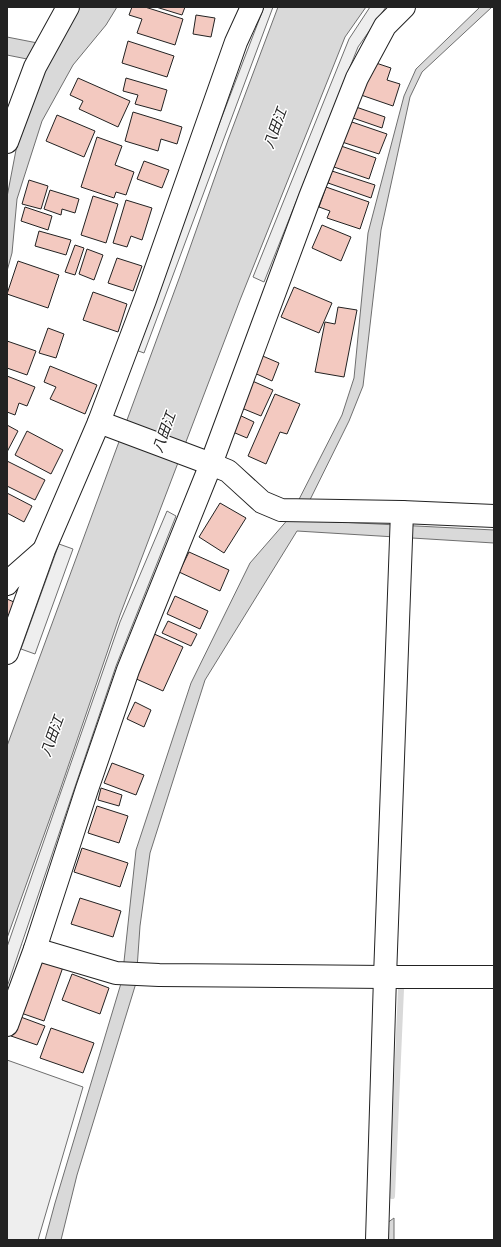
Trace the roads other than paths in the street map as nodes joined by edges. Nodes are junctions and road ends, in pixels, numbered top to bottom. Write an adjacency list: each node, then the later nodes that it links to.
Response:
1 (68, 7): 4 (street)
2 (252, 7): 5 (street)
3 (404, 7): 6 (street)
4 (7, 142)
5 (99, 422): 6 (street); 9 (street)
6 (211, 464): 7 (street); 12 (street)
7 (402, 512): 8 (street); 13 (street)
8 (494, 516)
9 (44, 550): 10 (street); 11 (street)
10 (7, 584)
11 (7, 652)
12 (36, 949): 13 (street); 15 (street)
13 (384, 977): 14 (street); 16 (street)
14 (494, 977)
15 (7, 1025)
16 (377, 1240)

